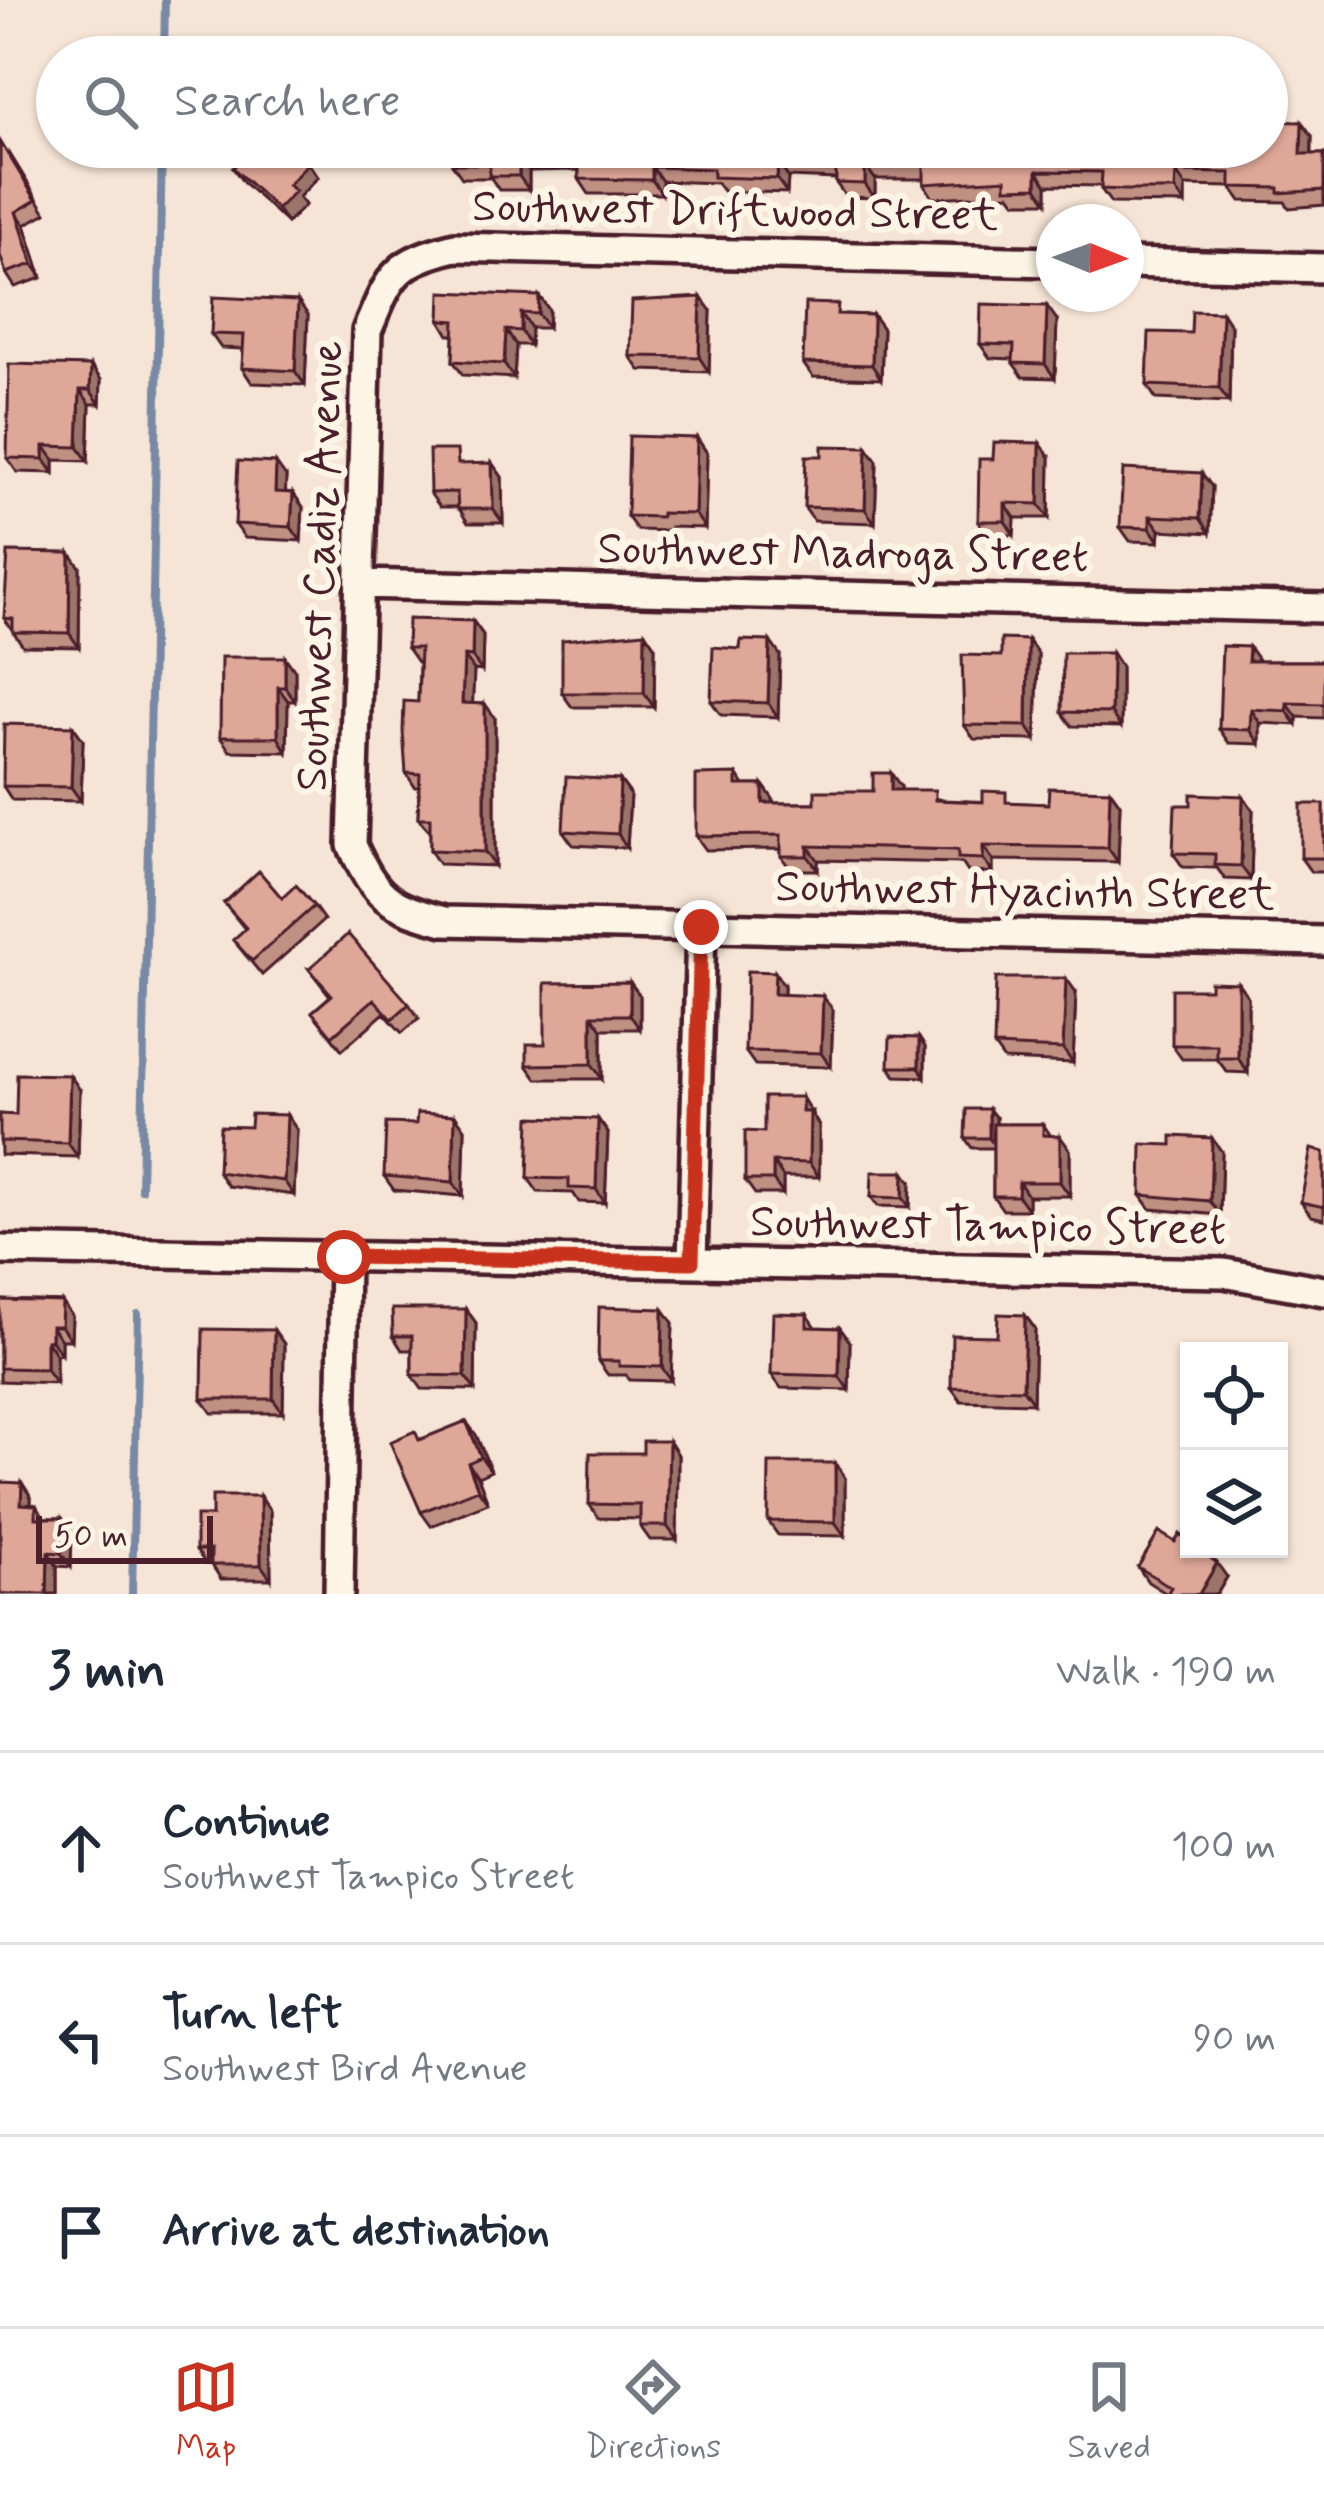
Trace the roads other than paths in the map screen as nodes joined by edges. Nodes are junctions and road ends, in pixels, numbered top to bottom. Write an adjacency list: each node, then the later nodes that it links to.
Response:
1 (415, 257): 2 (street, Southwest Driftwood Street); 5 (street, Southwest Cadiz Avenue)
2 (1036, 262)
3 (1144, 263): 4 (street)
4 (1324, 268)
5 (360, 584): 6 (street, Southwest Madroga Street); 7 (street, Southwest Cadiz Avenue)
6 (1324, 608)
7 (372, 889): 8 (street, Southwest Hyacinth Street)
8 (701, 927): 9 (street, Southwest Hyacinth Street); 12 (street)
9 (1324, 941)
10 (0, 1250): 11 (street, Southwest Tampico Street)
11 (344, 1257): 12 (street, Southwest Tampico Street); 14 (street)
12 (692, 1262): 13 (street, Southwest Tampico Street)
13 (1324, 1292)
14 (339, 1594)

